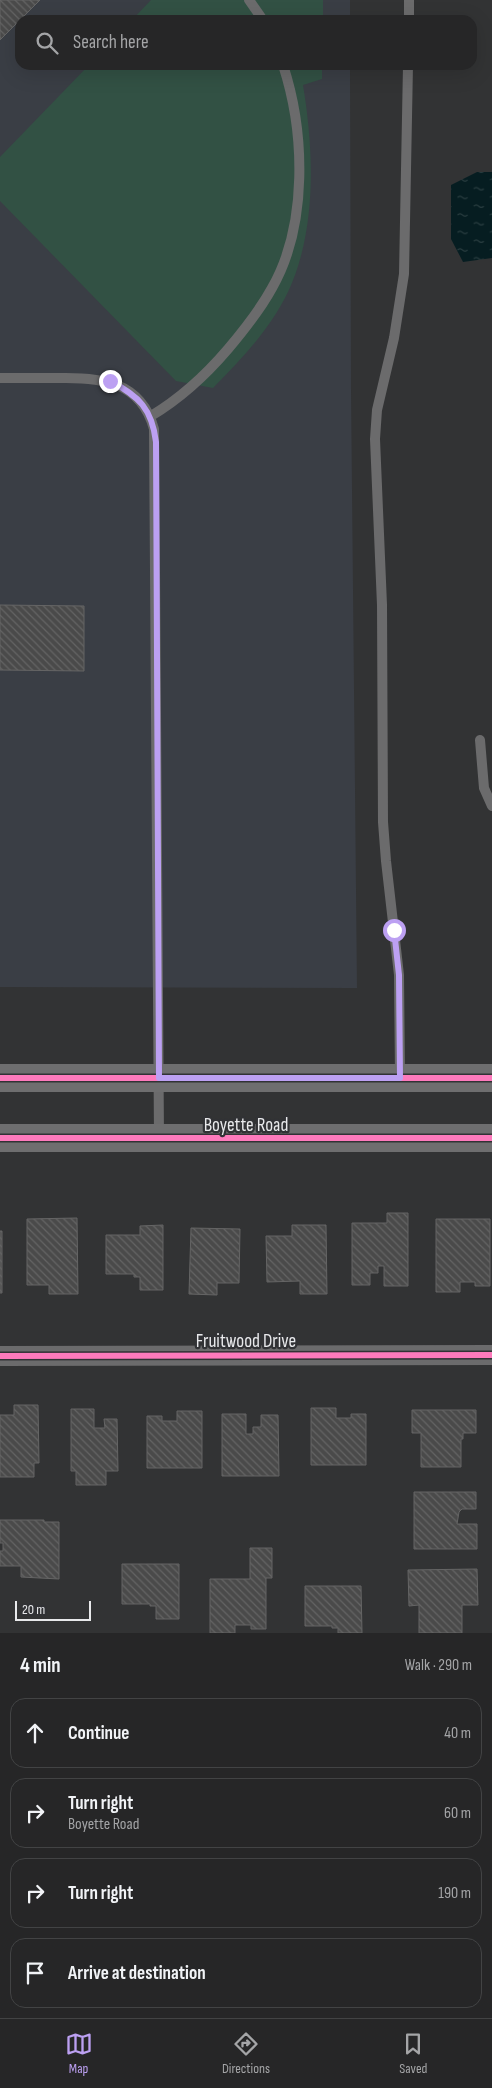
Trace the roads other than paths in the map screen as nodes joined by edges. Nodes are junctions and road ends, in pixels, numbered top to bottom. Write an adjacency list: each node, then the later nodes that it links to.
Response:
1 (249, 0): 3 (lane)
2 (409, 0): 4 (lane)
3 (260, 15)
4 (409, 15)
5 (284, 70): 8 (lane)
6 (408, 70): 13 (lane)
7 (0, 378): 8 (lane)
8 (151, 416): 12 (lane)
9 (480, 740): 10 (lane)
10 (492, 806)
11 (0, 1078): 12 (main road)
12 (159, 1078): 13 (main road); 17 (lane)
13 (400, 1078): 14 (main road)
14 (492, 1078)
15 (0, 1138): 17 (main road, Boyette Road)
16 (492, 1138): 17 (main road, Boyette Road)
17 (159, 1139)
18 (492, 1355): 19 (street, Fruitwood Drive)
19 (0, 1356)

